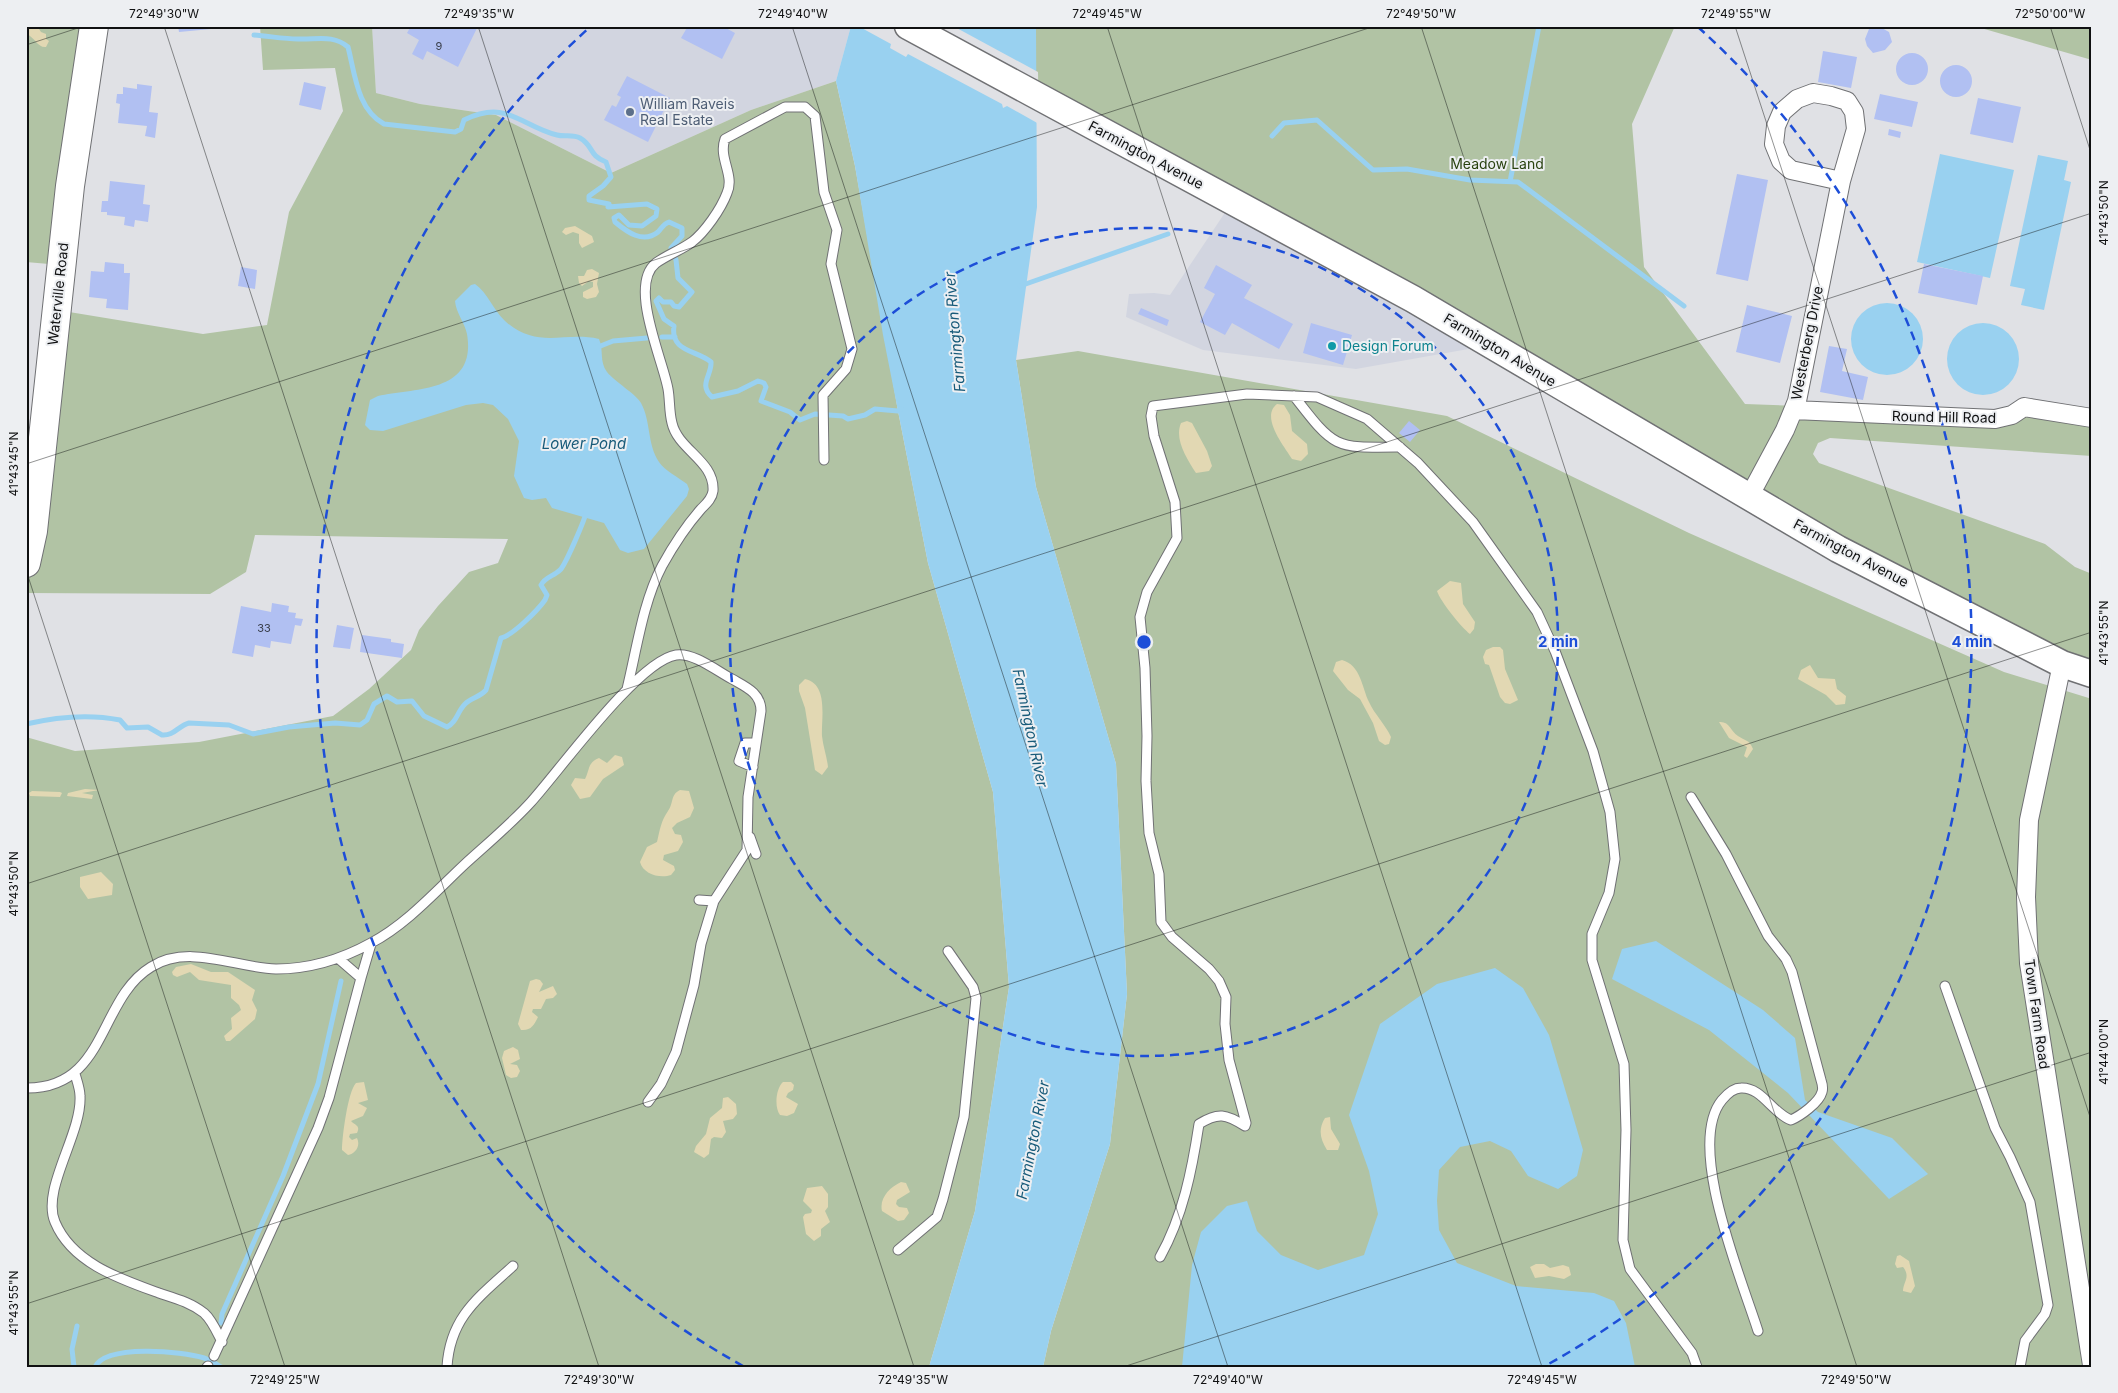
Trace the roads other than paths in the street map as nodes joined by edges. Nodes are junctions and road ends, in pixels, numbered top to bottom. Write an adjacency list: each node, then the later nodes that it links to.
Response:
1 (94, 26): 10 (highway, Waterville Road)
2 (908, 26): 9 (main road, Farmington Avenue)
3 (1842, 181): 3 (street, Westerberg Drive); 5 (street, Westerberg Drive)
4 (1294, 396): 7 (lane); 7 (lane); 32 (lane)
5 (1794, 410): 6 (street, Round Hill Road); 9 (street, Westerberg Drive)
6 (2092, 418)
7 (1400, 447): 39 (lane)
8 (824, 460): 13 (lane)
9 (1749, 498): 11 (main road, Farmington Avenue)
10 (26, 563)
11 (2062, 664): 12 (main road, Farmington Avenue); 37 (street, Town Farm Road)
12 (2092, 674)
13 (627, 689): 14 (lane); 23 (lane)
14 (756, 743): 15 (lane); 16 (lane)
15 (742, 752): 16 (lane); 17 (lane)
16 (754, 755): 17 (lane)
17 (753, 766): 19 (lane)
18 (1691, 797): 34 (lane)
19 (749, 834): 20 (lane); 22 (lane)
20 (756, 854)
21 (699, 900): 22 (lane)
22 (714, 901): 30 (lane)
23 (371, 944): 25 (lane); 26 (lane)
24 (948, 951): 31 (lane)
25 (339, 960): 26 (lane); 28 (lane)
26 (361, 978): 35 (lane)
27 (1946, 986): 40 (lane)
28 (75, 1074): 29 (lane); 35 (lane)
29 (26, 1088)
30 (648, 1102)
31 (898, 1250)
32 (1160, 1257)
33 (513, 1266): 38 (lane)
34 (1758, 1331)
35 (222, 1342): 36 (lane)
36 (214, 1356)
37 (2092, 1364)
38 (447, 1367)
39 (1697, 1367)
40 (2020, 1367)

